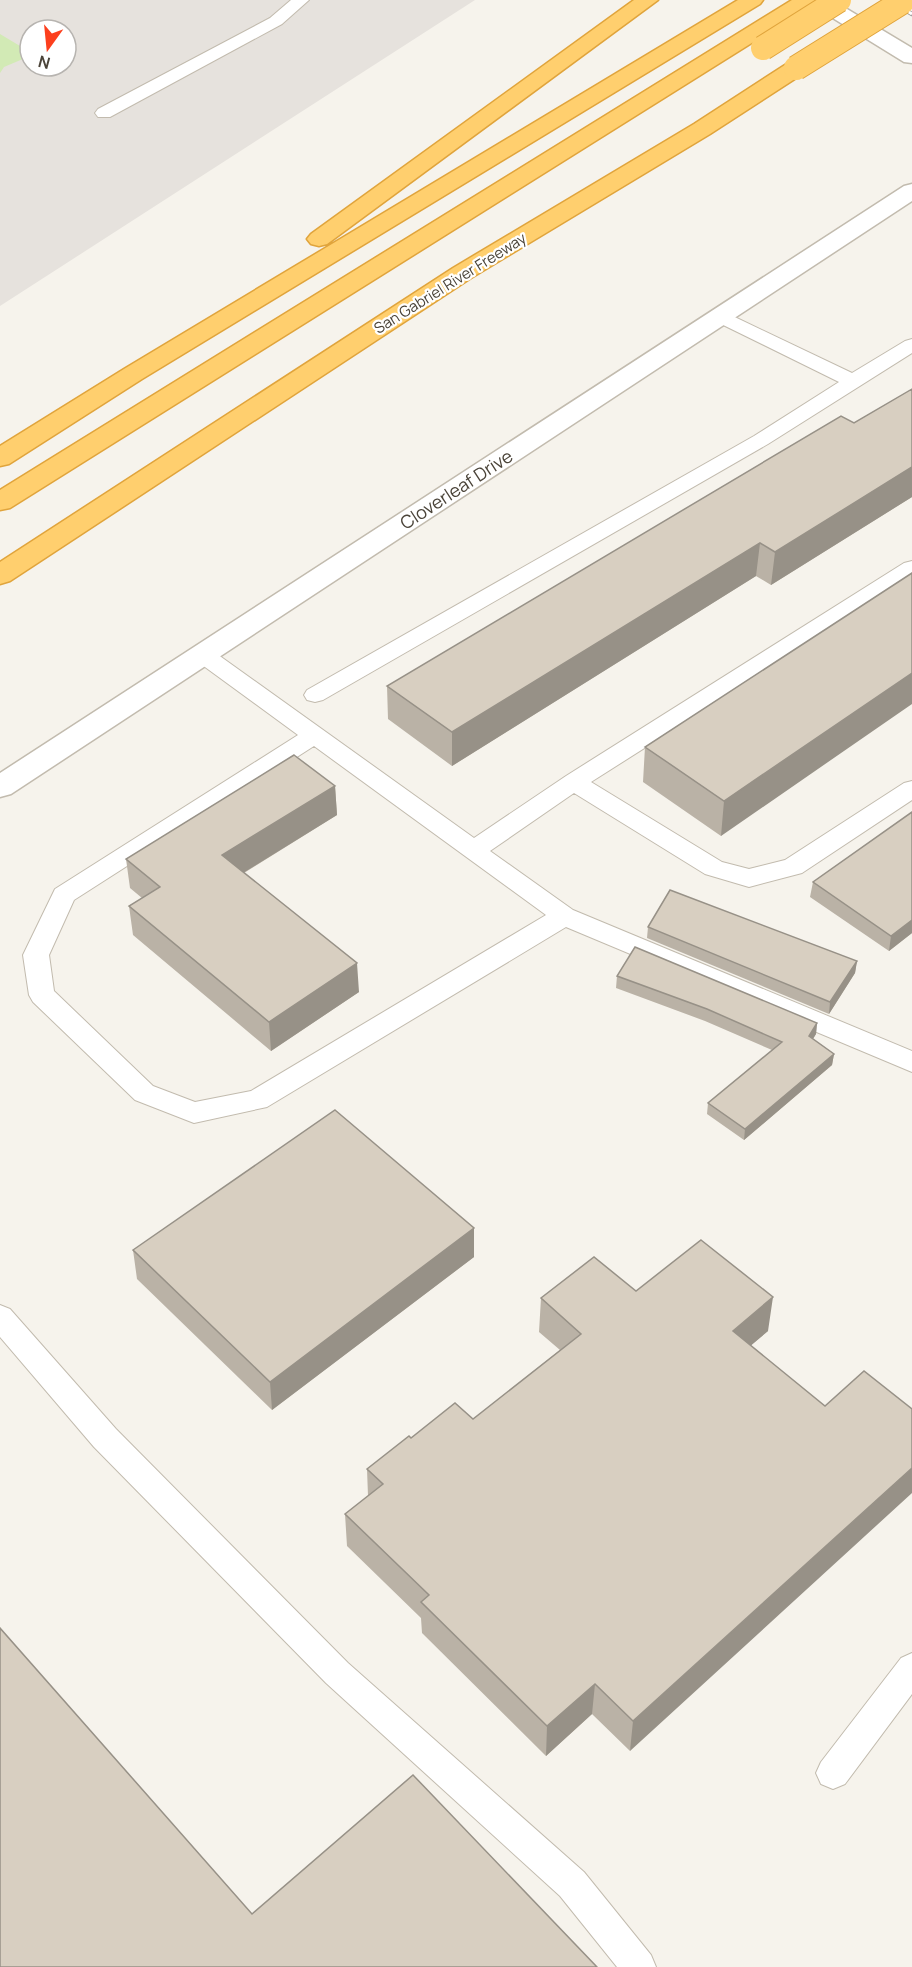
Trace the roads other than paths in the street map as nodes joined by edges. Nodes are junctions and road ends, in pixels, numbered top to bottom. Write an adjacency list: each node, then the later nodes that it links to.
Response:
1 (301, 0): 10 (lane)
2 (648, 0): 14 (highway)
3 (753, 0): 14 (highway)
4 (807, 0): 8 (highway)
5 (817, 0): 9 (street)
6 (839, 0): 8 (highway, bridge)
7 (906, 1): 20 (highway, San Gabriel River Freeway, bridge)
8 (754, 43): 17 (highway); 18 (highway)
9 (912, 57)
10 (104, 113)
11 (912, 191): 12 (street, Cloverleaf Drive)
12 (720, 316): 15 (lane); 21 (street, Cloverleaf Drive)
13 (912, 345): 15 (lane)
14 (133, 374): 16 (highway)
15 (853, 381): 22 (lane)
16 (0, 458)
17 (0, 502)
18 (0, 526)
19 (912, 568): 24 (lane)
20 (0, 575)
21 (202, 654): 23 (lane); 25 (street, Cloverleaf Drive)
22 (315, 695)
23 (315, 735): 27 (lane); 28 (lane)
24 (574, 782): 26 (lane); 27 (lane)
25 (0, 787)
26 (912, 789)
27 (474, 850): 28 (lane)
28 (564, 916): 29 (lane)
29 (912, 1062)
30 (0, 1317): 33 (lane)
31 (912, 1668): 32 (lane)
32 (833, 1773)
33 (639, 1967)

